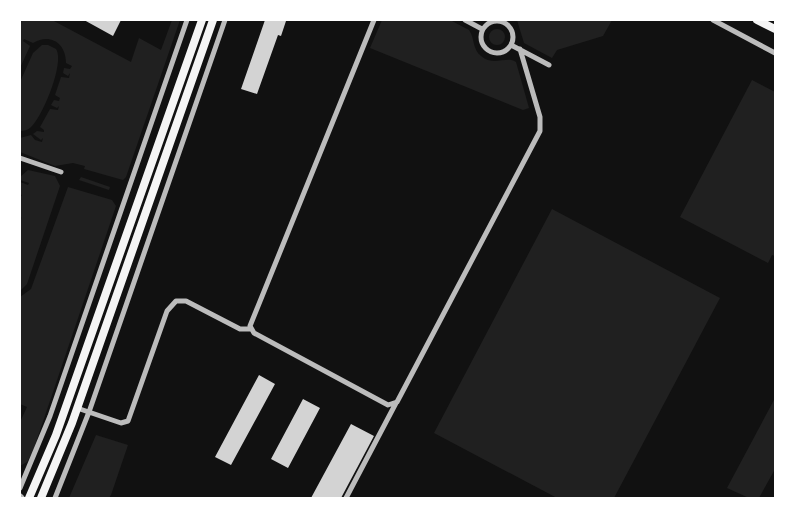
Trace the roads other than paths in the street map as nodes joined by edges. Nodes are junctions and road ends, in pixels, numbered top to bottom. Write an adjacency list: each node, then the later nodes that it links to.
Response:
1 (187, 20): 22 (street)
2 (202, 20): 23 (main road)
3 (214, 20): 20 (main road)
4 (225, 20): 21 (street)
5 (374, 20): 18 (street)
6 (465, 20): 10 (street)
7 (713, 20): 14 (street)
8 (757, 20): 11 (main road)
9 (505, 21): 10 (street); 12 (street)
10 (482, 29): 12 (street)
11 (775, 30)
12 (511, 45): 13 (street)
13 (520, 49): 15 (street); 19 (street)
14 (775, 53)
15 (549, 65)
16 (20, 158): 17 (street)
17 (61, 172)
18 (251, 329): 19 (street); 21 (street)
19 (397, 402): 26 (street)
20 (78, 408): 21 (street); 24 (main road)
21 (89, 412): 25 (street)
22 (20, 488)
23 (29, 498)
24 (41, 498)
25 (55, 498)
26 (346, 498)

